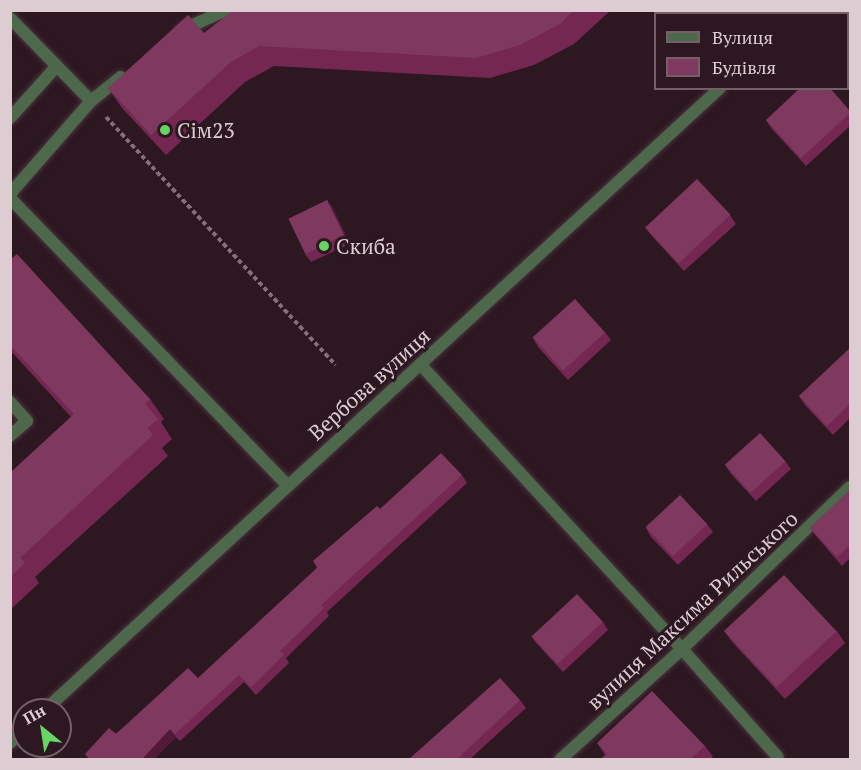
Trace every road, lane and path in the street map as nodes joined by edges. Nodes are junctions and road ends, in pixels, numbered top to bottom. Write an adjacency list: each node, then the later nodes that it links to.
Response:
1 (226, 10): 3 (street)
2 (10, 18): 4 (street)
3 (174, 36)
4 (56, 67): 7 (street); 8 (street)
5 (128, 72): 7 (street)
6 (718, 90): 10 (street, Вербова вулиця)
7 (91, 101): 9 (street); 11 (path)
8 (10, 118)
9 (10, 196): 14 (street)
10 (420, 364): 14 (street, Вербова вулиця); 16 (street)
11 (336, 365)
12 (10, 402): 13 (street)
13 (10, 436)
14 (287, 486): 17 (street, Вербова вулиця)
15 (850, 487): 16 (street, вулиця Максима Рильського)
16 (682, 649): 18 (street); 19 (street, вулиця Максима Рильського)
17 (58, 698)
18 (778, 757)
19 (560, 759)

